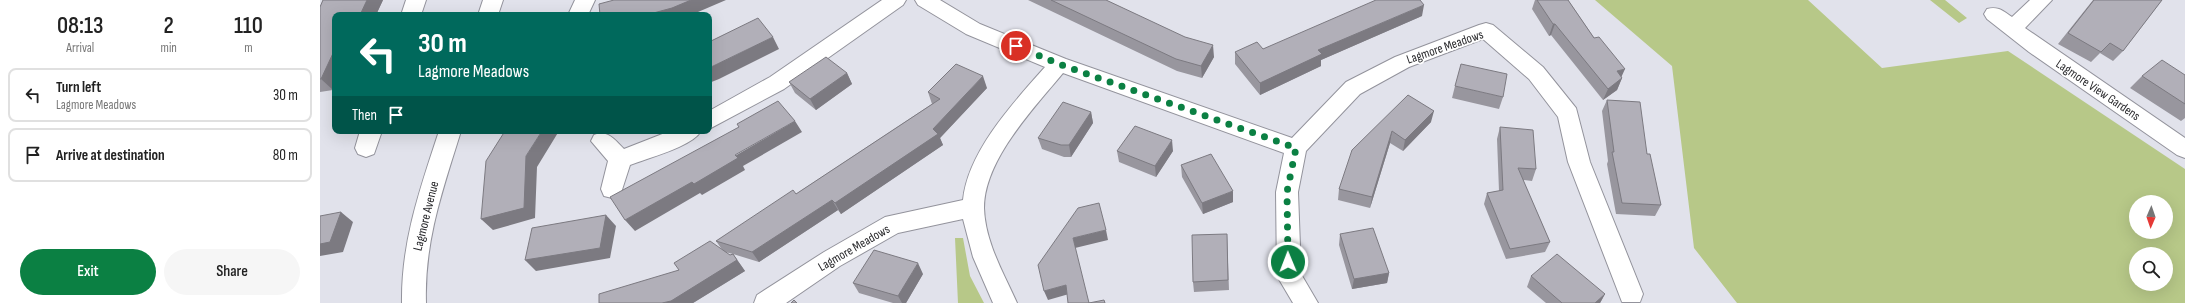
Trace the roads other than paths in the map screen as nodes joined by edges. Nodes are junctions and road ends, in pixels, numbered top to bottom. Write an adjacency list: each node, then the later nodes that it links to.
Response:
1 (416, 0): 7 (street)
2 (493, 0): 8 (street)
3 (585, 0): 9 (street)
4 (896, 0): 13 (street)
5 (925, 0): 12 (street)
6 (2042, 0): 11 (street)
7 (412, 12)
8 (489, 12)
9 (579, 12)
10 (1994, 14): 11 (street, Lagmore View Gardens)
11 (2012, 29): 18 (street, Lagmore View Gardens)
12 (1059, 64): 17 (street); 21 (street)
13 (712, 119)
14 (449, 134): 23 (street, Lagmore Avenue)
15 (684, 134): 19 (street)
16 (602, 141): 19 (street)
17 (1296, 148): 22 (street, Lagmore Meadows); 26 (street)
18 (2185, 149)
19 (620, 159): 20 (street)
20 (612, 189)
21 (973, 207): 24 (street, Lagmore Meadows); 25 (street)
22 (1631, 294)
23 (414, 303)
24 (766, 303)
25 (1005, 303)
26 (1306, 303)

